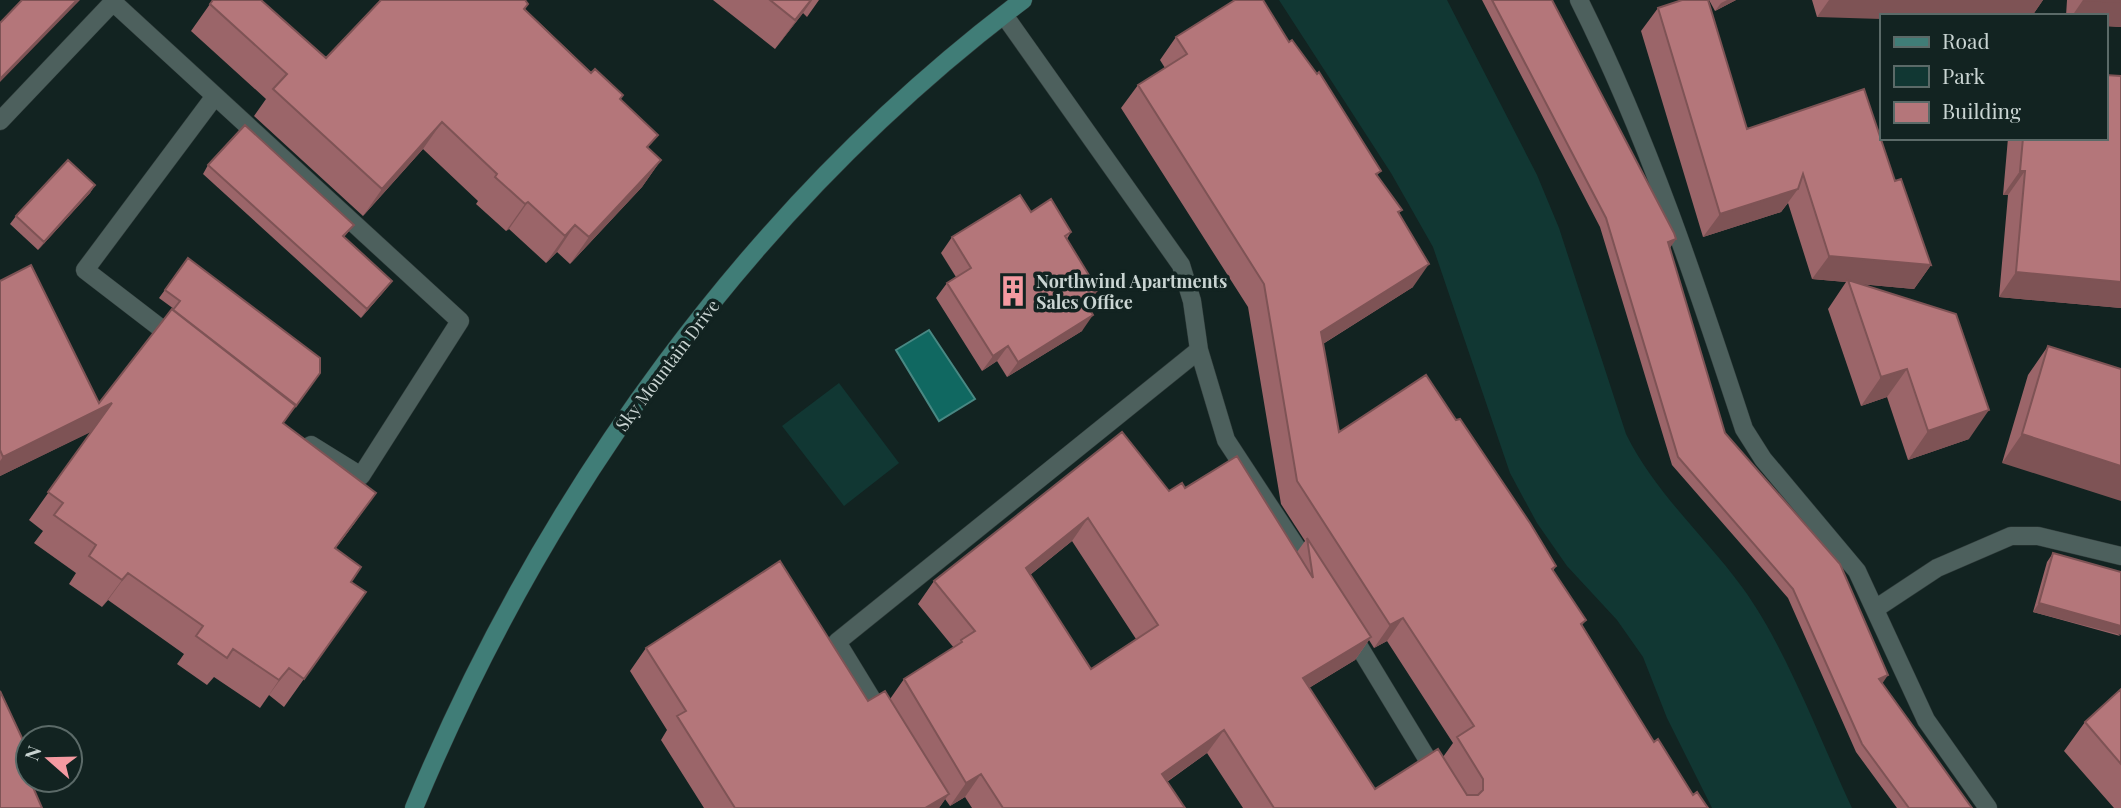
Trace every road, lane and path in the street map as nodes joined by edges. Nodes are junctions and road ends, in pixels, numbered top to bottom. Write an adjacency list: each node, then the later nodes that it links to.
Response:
1 (1023, 0): 4 (street, Sky Mountain Drive)
2 (1579, 0): 12 (lane)
3 (114, 1): 5 (lane); 6 (lane)
4 (1004, 15): 7 (lane); 15 (street, Sky Mountain Drive)
5 (215, 96): 8 (lane); 9 (lane)
6 (0, 121)
7 (1199, 350): 11 (lane); 14 (lane)
8 (194, 355)
9 (293, 431)
10 (2121, 556): 12 (lane)
11 (1319, 583)
12 (1875, 609): 17 (lane)
13 (1341, 618): 16 (lane)
14 (895, 737)
15 (414, 808)
16 (1457, 808)
17 (1988, 808)

